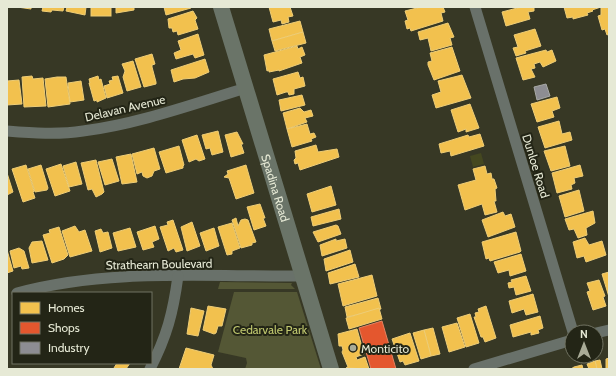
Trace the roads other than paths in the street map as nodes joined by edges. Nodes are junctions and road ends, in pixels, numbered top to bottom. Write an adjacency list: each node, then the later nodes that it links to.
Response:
1 (221, 7): 3 (street, Spadina Road)
2 (475, 7): 8 (street, Dunloe Road)
3 (246, 88): 4 (street, Delavan Avenue); 6 (street, Spadina Road)
4 (7, 131)
5 (178, 276): 6 (street, Strathearn Boulevard); 7 (street, Strathearn Boulevard); 10 (street)
6 (302, 276): 11 (street, Spadina Road)
7 (23, 292)
8 (571, 324)
9 (564, 342): 12 (street)
10 (150, 369)
11 (331, 369)
12 (474, 369)

